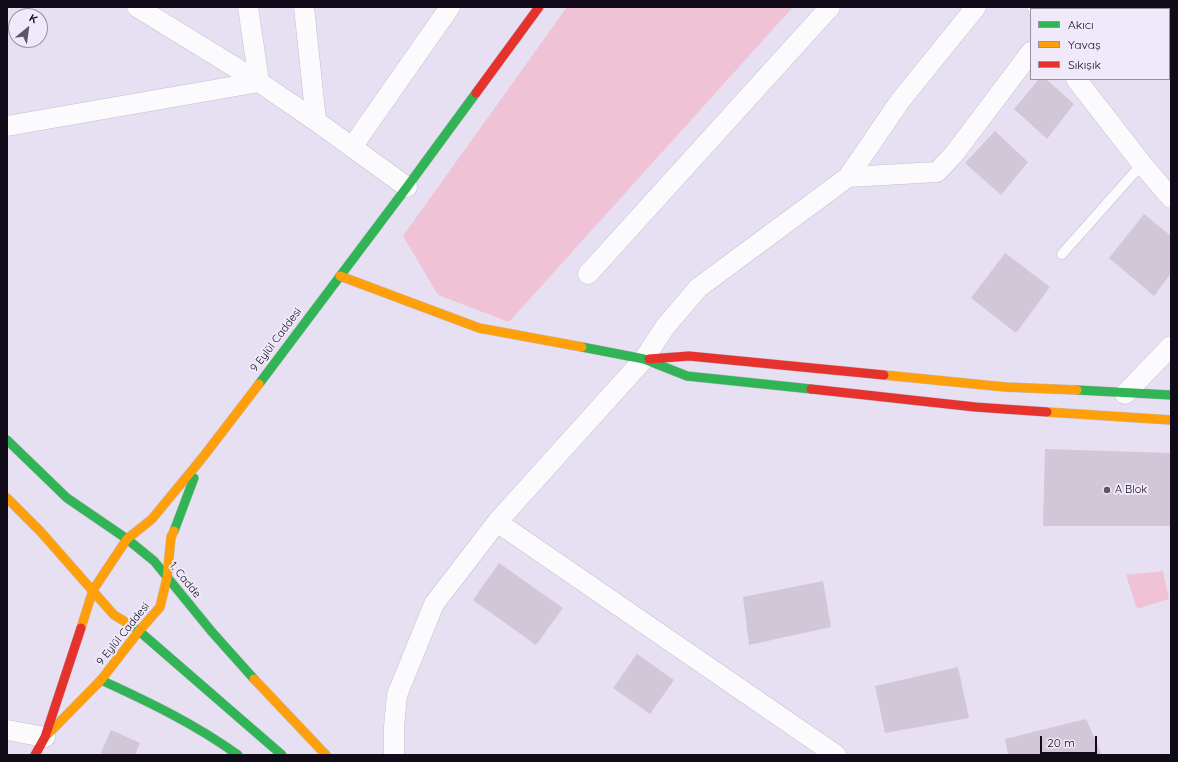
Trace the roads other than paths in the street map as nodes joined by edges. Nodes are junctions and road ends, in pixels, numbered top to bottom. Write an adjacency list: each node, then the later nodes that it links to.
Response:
1 (137, 7): 10 (street)
2 (248, 7): 10 (street)
3 (304, 7): 11 (street)
4 (450, 7): 13 (street)
5 (539, 7): 16 (main road, 9 Eylül Caddesi)
6 (830, 7): 19 (street)
7 (976, 7): 15 (street)
8 (1030, 53): 15 (street)
9 (1077, 80): 14 (street)
10 (260, 82): 11 (street); 12 (street)
11 (316, 121): 13 (street)
12 (7, 126)
13 (352, 147): 16 (street)
14 (1142, 164): 17 (street); 18 (lane)
15 (848, 177): 22 (street)
16 (407, 187): 20 (main road, 9 Eylül Caddesi)
17 (1171, 198)
18 (1062, 254)
19 (588, 274)
20 (340, 276): 22 (main road); 27 (main road, 9 Eylül Caddesi)
21 (1171, 346): 23 (street)
22 (644, 360): 23 (main road); 25 (main road); 29 (street)
23 (1125, 394): 24 (main road)
24 (1171, 395)
25 (1171, 420)
26 (7, 440): 30 (main road, 1. Cadde)
27 (202, 457): 30 (main road, 9 Eylül Caddesi); 31 (main road, 9 Eylül Caddesi)
28 (7, 498): 32 (main road)
29 (497, 522): 43 (street); 44 (street)
30 (127, 539): 31 (main road, 1. Cadde); 32 (main road, 9 Eylül Caddesi)
31 (168, 578): 33 (main road, 9 Eylül Caddesi); 42 (main road, 1. Cadde)
32 (93, 590): 33 (main road); 36 (main road, 9 Eylül Caddesi)
33 (139, 630): 34 (main road, 9 Eylül Caddesi); 41 (main road)
34 (101, 680): 36 (main road, 9 Eylül Caddesi); 37 (main road)
35 (7, 730): 36 (street)
36 (45, 737): 38 (main road, 9 Eylül Caddesi)
37 (220, 741): 39 (lane); 40 (main road)
38 (35, 755)
39 (214, 755)
40 (238, 755)
41 (282, 755)
42 (326, 755)
43 (394, 755)
44 (836, 755)

